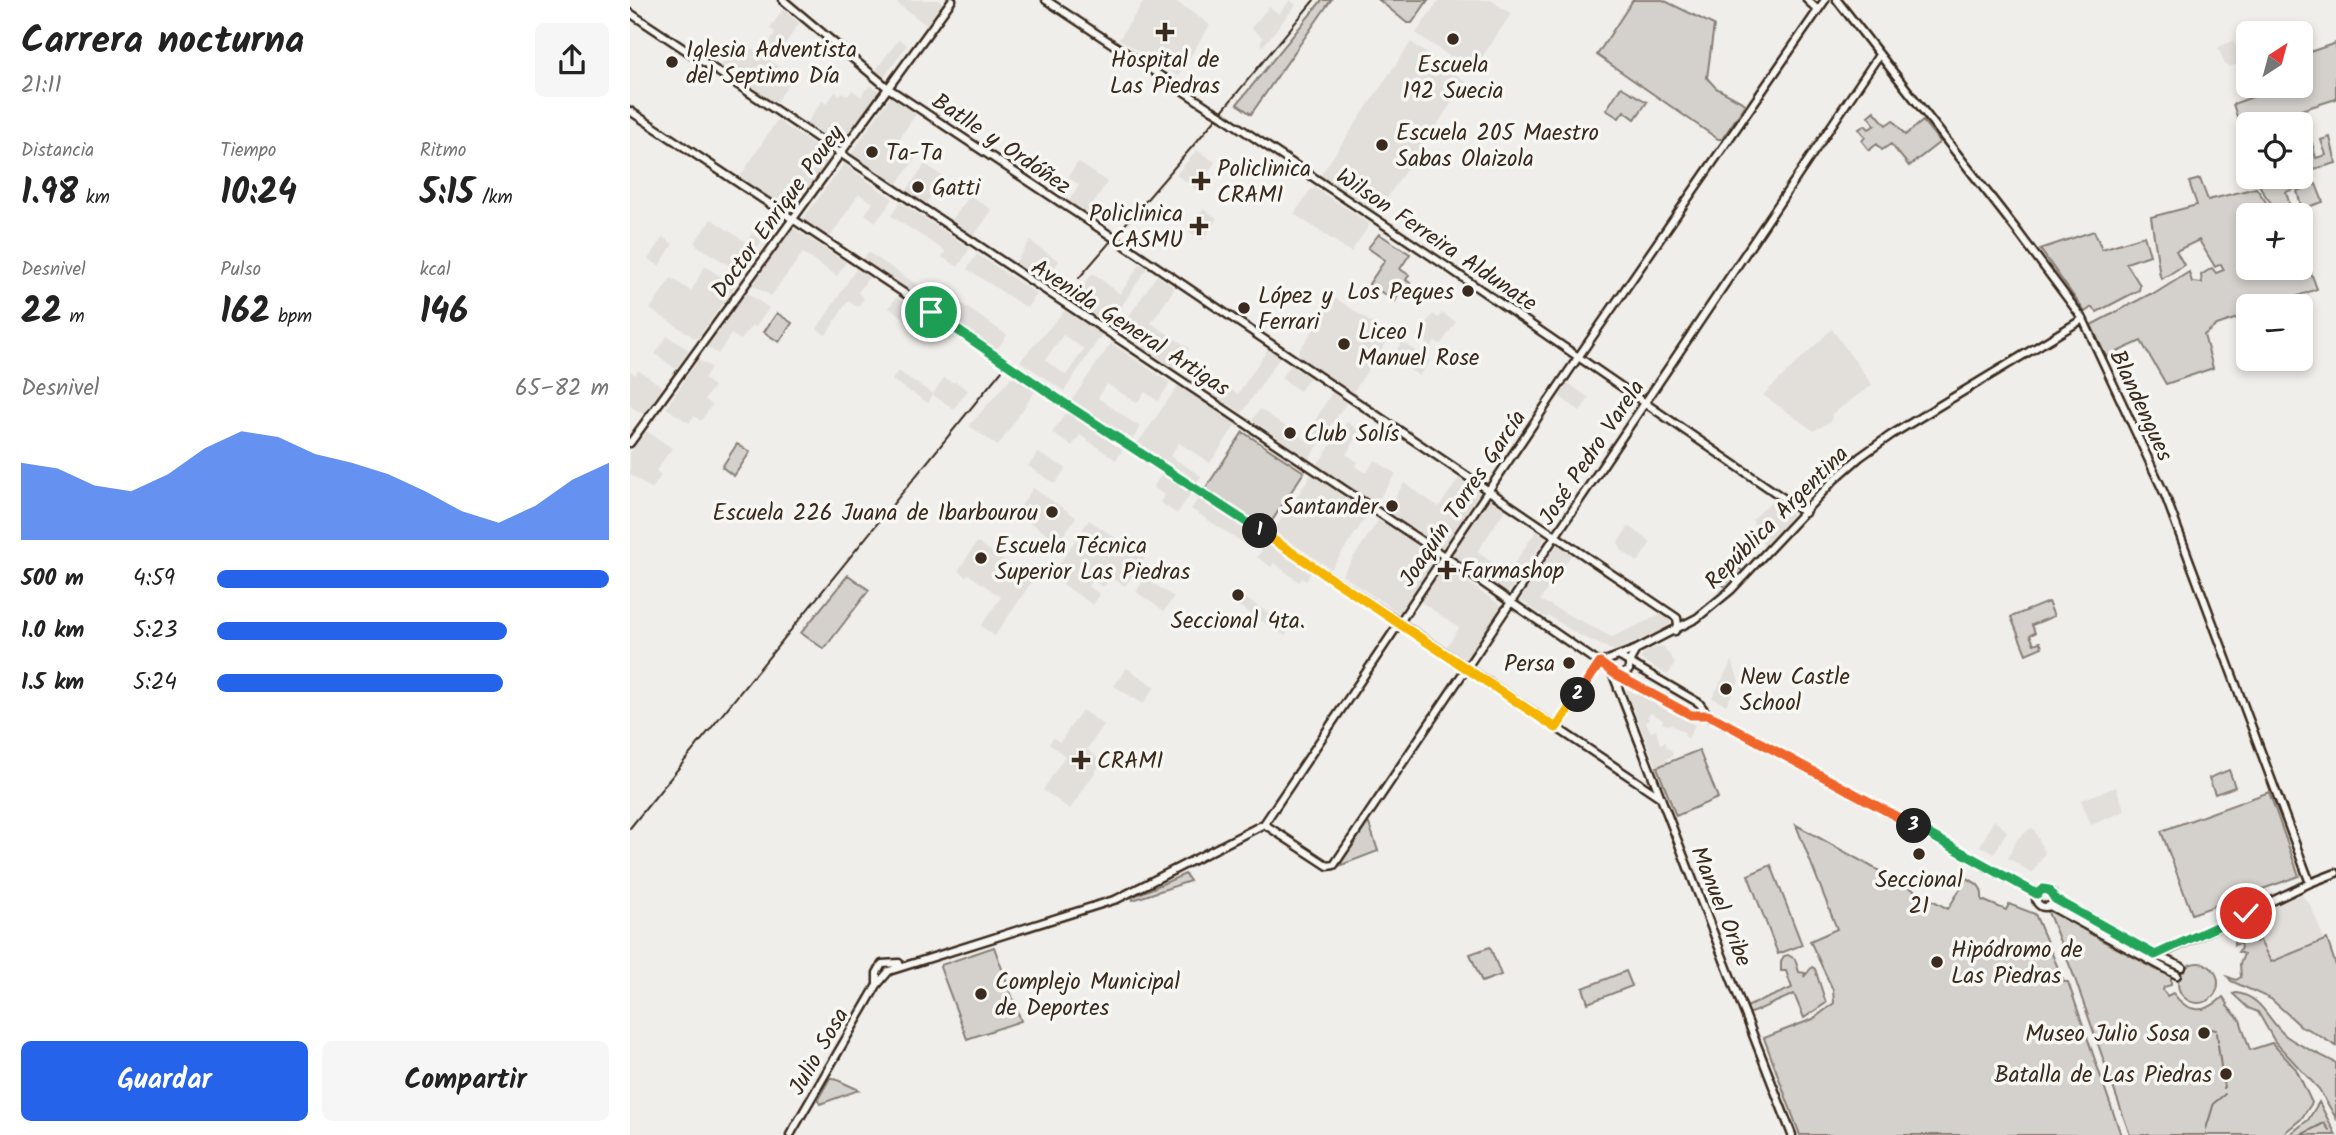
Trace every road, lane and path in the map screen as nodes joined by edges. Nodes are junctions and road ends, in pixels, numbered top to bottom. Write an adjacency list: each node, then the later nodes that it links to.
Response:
1 (783, 0): 10 (street, Batlle y Ordóñez)
2 (952, 0): 10 (street, Doctor Enrique Pouey)
3 (1046, 0): 15 (street, Wilson Ferreira Aldunate, bridge)
4 (1807, 0): 7 (street)
5 (1825, 0): 7 (street, Joaquín Torres García)
6 (1837, 0): 9 (street, Blandengues)
7 (1818, 10): 15 (street, Joaquín Torres García)
8 (630, 13): 12 (street, Avenida General Artigas)
9 (1879, 55): 14 (street, Blandengues); 16 (street, José Pedro Varela)
10 (888, 88): 12 (street, Doctor Enrique Pouey); 18 (street, Batlle y Ordóñez, bridge)
11 (630, 111): 13 (street)
12 (840, 153): 13 (street, Doctor Enrique Pouey); 21 (street, Avenida General Artigas)
13 (791, 220): 17 (street, Doctor Enrique Pouey); 24 (street)
14 (2082, 319): 19 (street, República Argentina); 42 (street, Blandengues)
15 (1579, 356): 16 (street, Wilson Ferreira Aldunate); 18 (street, Joaquín Torres García)
16 (1646, 403): 19 (street, Wilson Ferreira Aldunate); 20 (street, José Pedro Varela)
17 (630, 443)
18 (1488, 491): 20 (street, Batlle y Ordóñez); 21 (street, Joaquín Torres García)
19 (1805, 513): 25 (street, República Argentina)
20 (1555, 536): 22 (street, José Pedro Varela); 23 (street, Batlle y Ordóñez)
21 (1444, 556): 22 (street, Avenida General Artigas); 24 (street, Joaquín Torres García)
22 (1511, 601): 30 (street, Avenida General Artigas); 31 (street, José Pedro Varela)
23 (1677, 618): 25 (street, Batlle y Ordóñez); 26 (street)
24 (1399, 622): 31 (street); 40 (street, Joaquín Torres García)
25 (1690, 622): 26 (street, República Argentina)
26 (1675, 631): 27 (street, República Argentina)
27 (1637, 649): 28 (street, República Argentina); 29 (street)
28 (1615, 658): 29 (street); 30 (street, República Argentina); 32 (street)
29 (1629, 662): 33 (street); 35 (street)
30 (1600, 663): 32 (street, Avenida General Artigas); 38 (street)
31 (1465, 667): 38 (street); 40 (street, José Pedro Varela)
32 (1612, 671): 33 (street); 34 (street)
33 (1621, 676): 34 (street); 36 (street)
34 (1618, 690): 39 (street, Manuel Oribe)
35 (1688, 696): 36 (street); 37 (street)
36 (1681, 709): 37 (street)
37 (1708, 715): 43 (street)
38 (1556, 728): 39 (street)
39 (1660, 797): 52 (street, Manuel Oribe)
40 (1264, 824): 50 (street, Joaquín Torres García)
41 (2336, 873): 42 (street)
42 (2310, 883): 46 (street)
43 (2037, 894): 44 (street); 45 (street)
44 (2055, 899): 45 (street); 46 (street)
45 (2050, 906): 47 (street)
46 (2155, 955): 47 (street); 48 (street)
47 (2148, 960): 49 (street)
48 (2182, 967)
49 (2177, 975)
50 (877, 985): 51 (street, Julio Sosa)
51 (790, 1135)
52 (1792, 1135)

